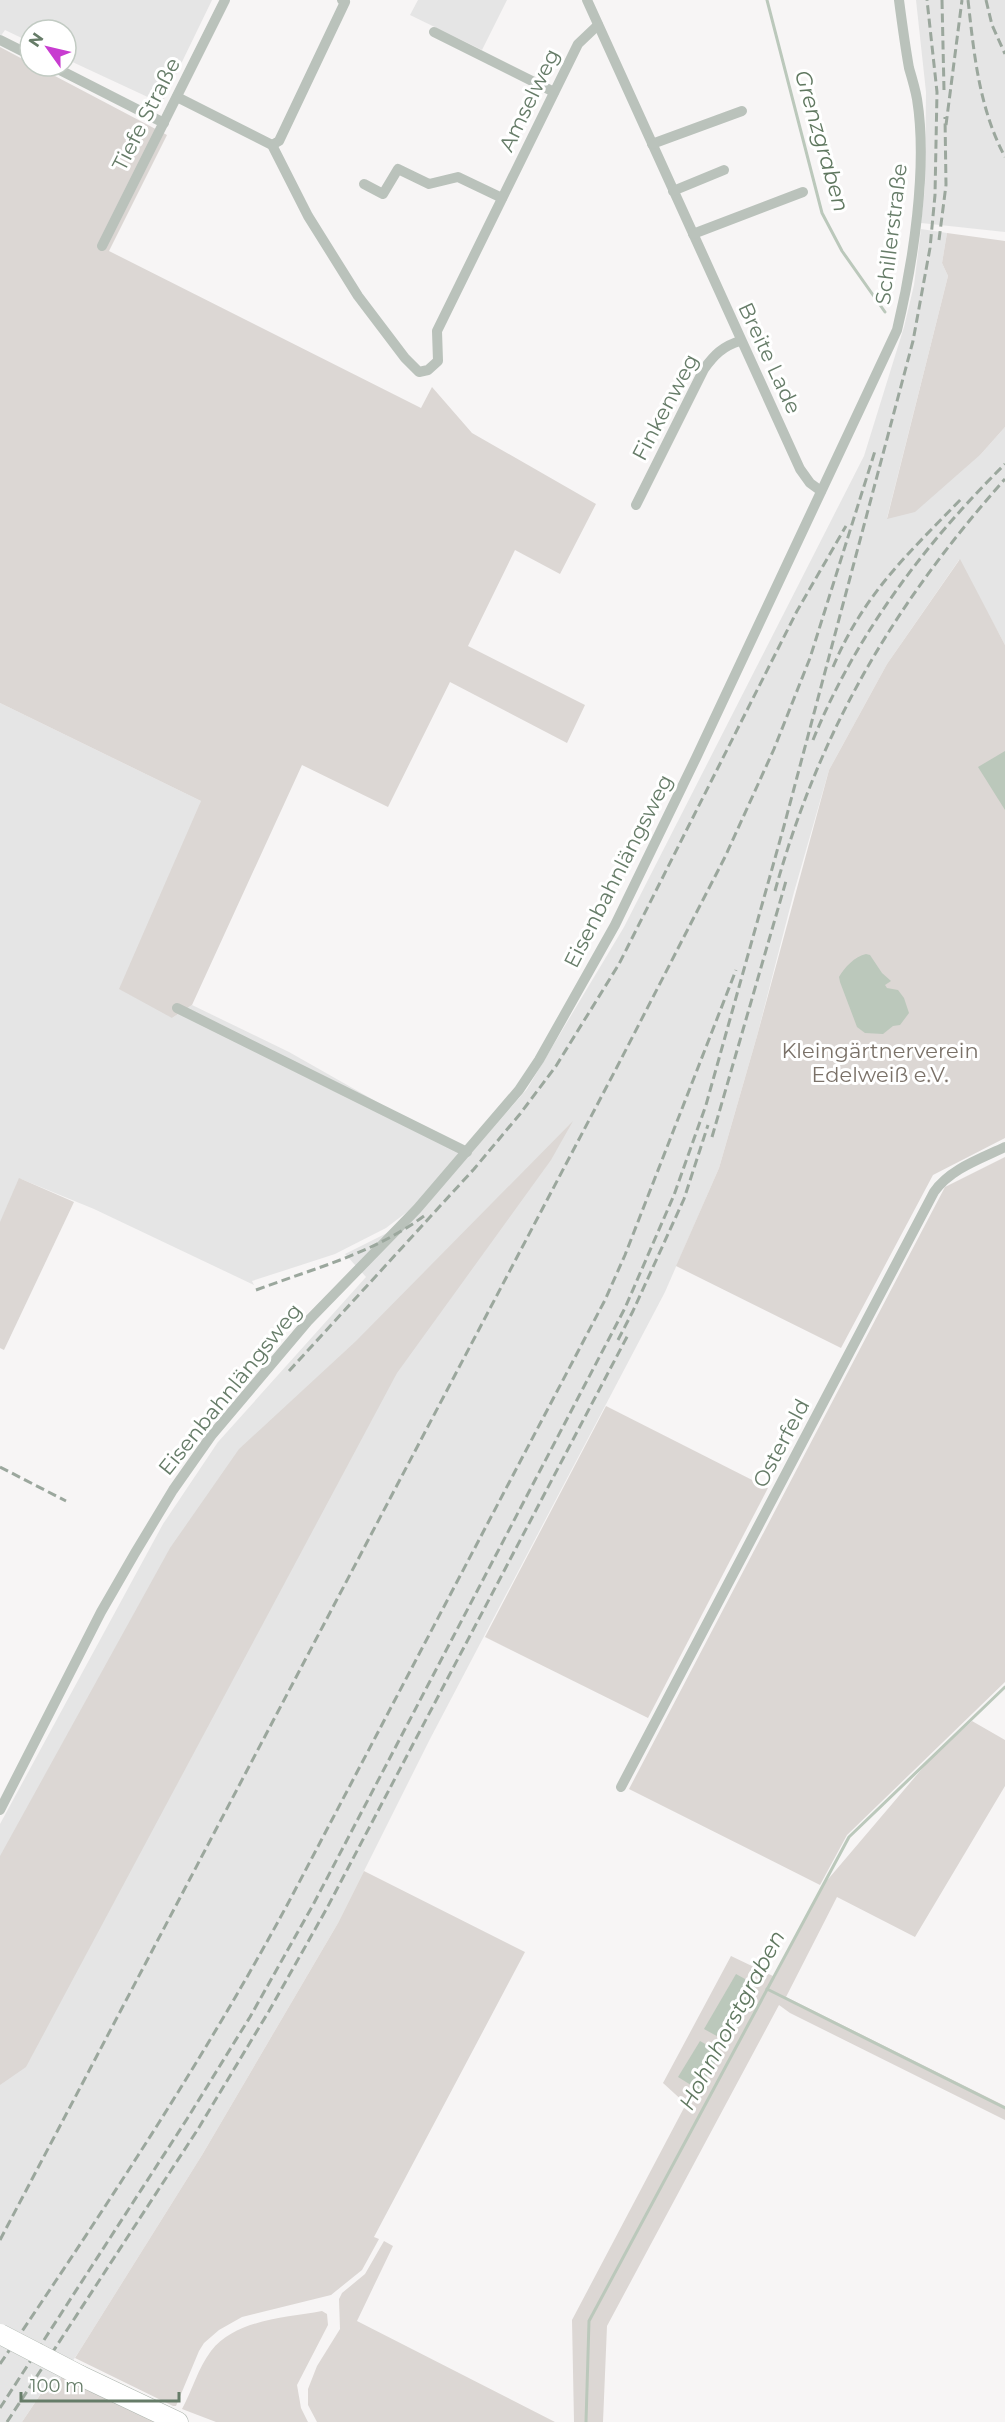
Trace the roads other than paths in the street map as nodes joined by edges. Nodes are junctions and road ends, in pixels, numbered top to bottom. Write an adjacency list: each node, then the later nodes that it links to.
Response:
1 (225, 0): 11 (street, Tiefe Straße)
2 (342, 0): 15 (street)
3 (587, 0): 5 (street, Breite Lade)
4 (898, 0): 24 (street, Schillerstraße)
5 (598, 25): 10 (street, Amselweg); 14 (street, Breite Lade)
6 (434, 32): 10 (street)
7 (0, 40): 8 (street)
8 (18, 49)
9 (76, 78): 13 (street)
10 (554, 92): 20 (street, Amselweg)
11 (177, 97): 13 (street, Tiefe Straße); 15 (street)
12 (742, 111): 14 (street)
13 (164, 123): 22 (street, Tiefe Straße)
14 (652, 144): 18 (street, Breite Lade)
15 (272, 146): 20 (street, Amselweg)
16 (724, 170): 18 (street)
17 (364, 184): 20 (street)
18 (673, 191): 21 (street, Breite Lade)
19 (803, 192): 21 (street)
20 (502, 198)
21 (693, 234): 23 (street, Breite Lade)
22 (102, 246)
23 (740, 341): 24 (street, Breite Lade); 25 (street, Finkenweg)
24 (821, 491): 26 (street, Schillerstraße)
25 (636, 505)
26 (775, 591): 29 (street, Eisenbahnlängsweg)
27 (177, 1008): 29 (street)
28 (1005, 1147): 30 (street, Osterfeld)
29 (466, 1152): 31 (street, Eisenbahnlängsweg)
30 (621, 1787)
31 (0, 1810)
32 (0, 2334): 33 (main road, bridge)
33 (178, 2422)

